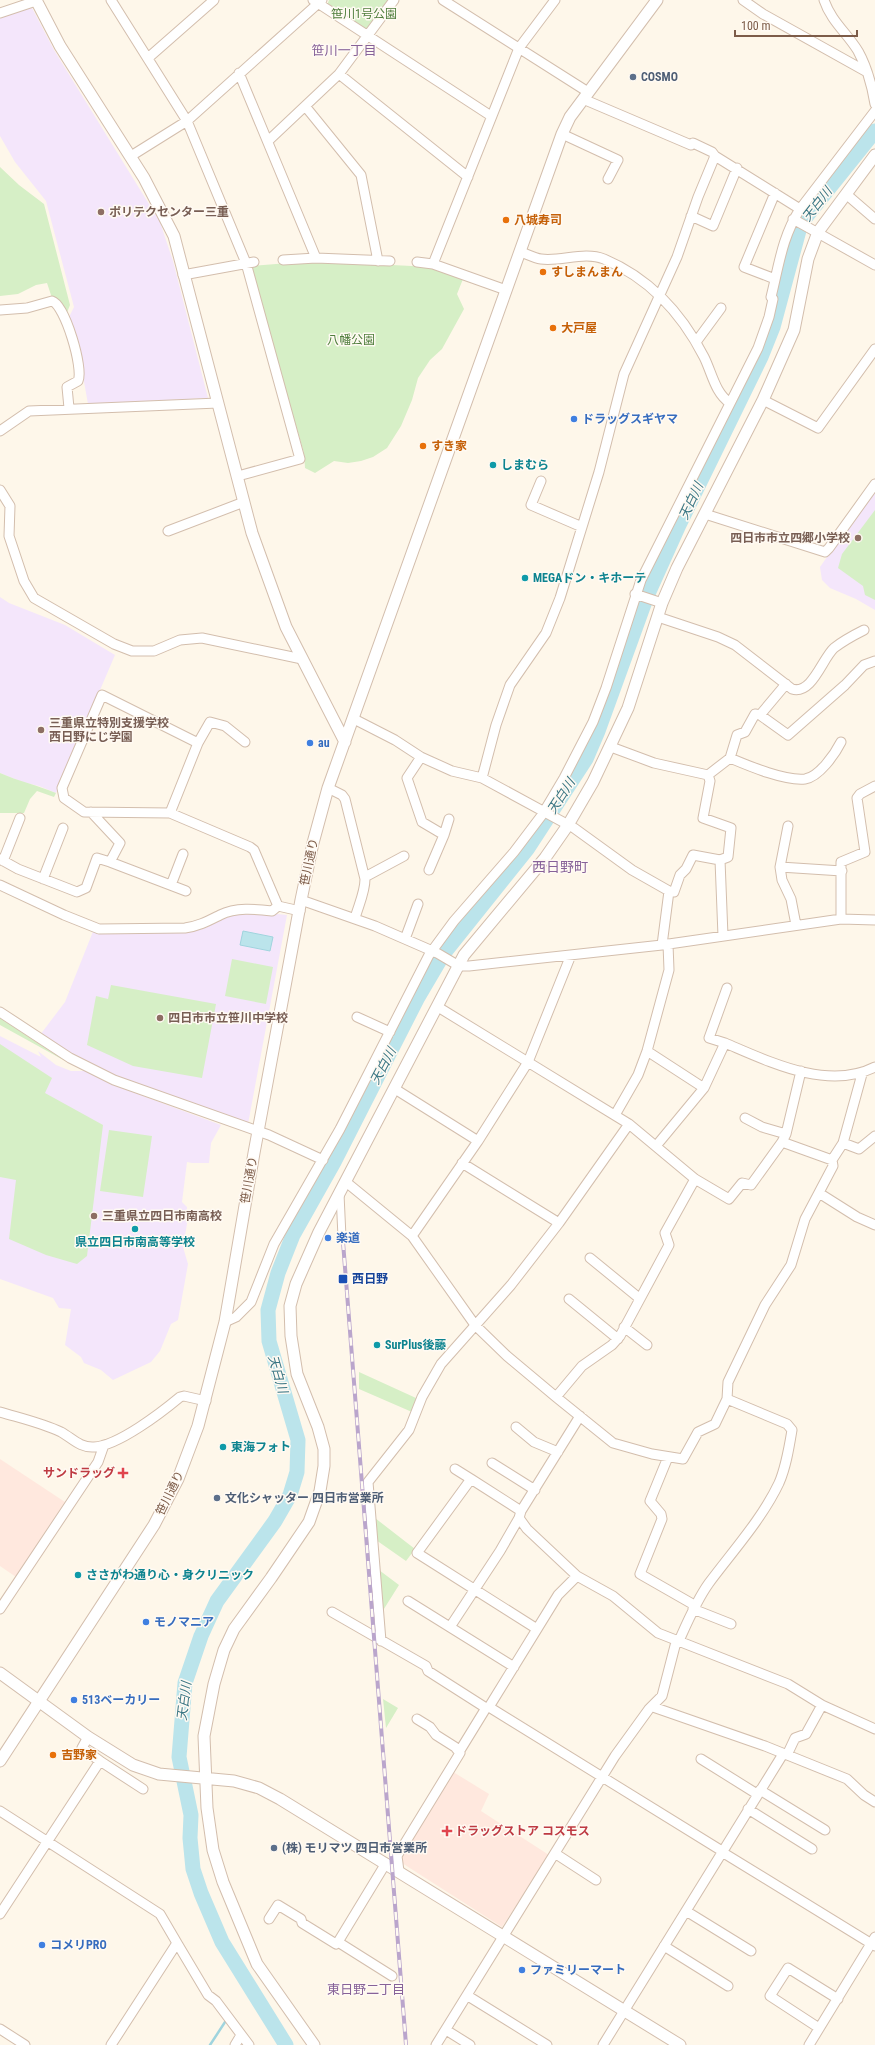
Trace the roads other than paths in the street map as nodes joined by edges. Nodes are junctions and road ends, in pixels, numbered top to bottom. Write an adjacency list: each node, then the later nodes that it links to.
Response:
1 (36, 0): 11 (street); 27 (street)
2 (214, 0): 14 (street)
3 (394, 0): 12 (street)
4 (443, 0): 13 (street)
5 (555, 0): 13 (street)
6 (657, 0): 18 (street, 笹川通り)
7 (743, 0): 15 (street)
8 (824, 0): 15 (street)
9 (115, 1): 14 (street)
10 (318, 1): 12 (street); 16 (street)
11 (0, 13)
12 (368, 36): 17 (street); 21 (street)
13 (519, 48): 18 (street); 21 (street)
14 (148, 58): 23 (street)
15 (867, 72): 19 (street)
16 (239, 74): 23 (street); 25 (street)
17 (339, 74): 20 (street); 30 (street)
18 (586, 96): 24 (street, 笹川通り); 28 (street)
19 (875, 104)
20 (305, 106): 25 (street); 42 (street)
21 (492, 116): 30 (street)
22 (873, 117): 34 (street)
23 (187, 121): 27 (street); 44 (street)
24 (562, 134): 31 (street); 39 (street, 笹川通り)
25 (268, 141): 40 (street)
26 (875, 155): 33 (street)
27 (131, 156): 48 (street)
28 (715, 156): 29 (street); 35 (street)
29 (737, 168): 32 (street); 35 (street)
30 (468, 177): 46 (street)
31 (608, 179)
32 (776, 193): 34 (street); 49 (street)
33 (846, 194): 36 (street); 38 (street)
34 (800, 208): 37 (street)
35 (691, 216): 51 (street)
36 (875, 219)
37 (795, 220): 38 (street); 49 (street)
38 (816, 231): 47 (street); 56 (street)
39 (521, 252): 50 (street, 笹川通り); 51 (street)
40 (316, 258): 41 (street); 42 (street)
41 (283, 260)
42 (378, 261): 43 (street)
43 (390, 261)
44 (250, 262): 48 (street); 61 (street)
45 (417, 262): 46 (street)
46 (433, 264): 50 (street)
47 (875, 265)
48 (183, 275): 57 (street)
49 (775, 279): 58 (street)
50 (506, 290): 77 (street, 笹川通り)
51 (659, 295): 54 (street); 67 (street)
52 (721, 308): 54 (street)
53 (0, 310): 59 (street)
54 (696, 342): 58 (street)
55 (875, 349): 56 (street)
56 (763, 400): 66 (street)
57 (218, 403): 59 (street); 61 (street)
58 (730, 403): 69 (street)
59 (69, 408): 60 (street)
60 (0, 431)
61 (238, 476): 65 (street)
62 (541, 481): 67 (street)
63 (875, 484): 66 (street)
64 (0, 490): 73 (street)
65 (244, 502): 68 (street); 73 (street)
66 (706, 514): 70 (street)
67 (582, 527): 86 (street)
68 (168, 531)
69 (636, 594): 70 (street); 90 (street)
70 (660, 603): 71 (street)
71 (658, 617): 75 (street); 82 (street)
72 (864, 630): 75 (street)
73 (302, 659): 79 (street)
74 (875, 661): 76 (street)
75 (786, 684): 76 (street)
76 (760, 715): 84 (street)
77 (354, 719): 79 (street, 笹川通り); 83 (street)
78 (245, 742): 81 (street)
79 (345, 742): 88 (street, 笹川通り)
80 (841, 742): 84 (street)
81 (198, 744): 89 (street); 91 (street)
82 (611, 746): 85 (street); 94 (street)
83 (421, 758): 86 (street); 97 (street)
84 (730, 758): 85 (street)
85 (708, 775): 102 (street)
86 (482, 778): 90 (street)
87 (875, 786): 98 (street)
88 (328, 788): 107 (street); 114 (street, 笹川通り)
89 (90, 812): 91 (street); 103 (street)
90 (544, 812): 94 (street); 123 (street)
91 (170, 813): 115 (street)
92 (20, 818): 101 (street)
93 (449, 819): 97 (street)
94 (566, 824): 112 (street); 125 (street)
95 (788, 826): 104 (street)
96 (63, 828): 108 (street)
97 (444, 835): 105 (street)
98 (870, 852): 106 (street)
99 (183, 854): 110 (street)
100 (404, 856): 107 (street)
101 (1, 860): 108 (street)
102 (720, 860): 112 (street); 120 (street)
103 (110, 862): 108 (street); 110 (street)
104 (780, 867): 106 (street); 119 (street)
105 (429, 870)
106 (842, 871): 117 (street)
107 (365, 877): 116 (street)
108 (43, 879)
109 (0, 885): 115 (street)
110 (171, 885): 111 (street)
111 (186, 891)
112 (669, 891): 122 (street)
113 (418, 904): 121 (street)
114 (301, 905): 115 (street); 116 (street); 142 (street, 笹川通り)
115 (278, 906)
116 (355, 918): 121 (street)
117 (841, 919): 118 (street); 119 (street)
118 (875, 920)
119 (796, 925): 120 (street)
120 (723, 936): 122 (street)
121 (405, 939): 123 (street)
122 (665, 944): 124 (street); 132 (street)
123 (434, 952): 125 (street); 130 (street)
124 (571, 955): 125 (street); 133 (street)
125 (459, 966): 127 (street)
126 (727, 988): 131 (street)
127 (438, 1007): 133 (street); 138 (street)
128 (0, 1012): 142 (street)
129 (357, 1017): 130 (street)
130 (390, 1032): 148 (street)
131 (725, 1043): 135 (street); 137 (street)
132 (648, 1051): 137 (street); 139 (street)
133 (528, 1062): 139 (street); 145 (street)
134 (875, 1067): 136 (street)
135 (801, 1072): 136 (street); 144 (street)
136 (862, 1074): 146 (street)
137 (704, 1088): 147 (street)
138 (395, 1089): 145 (street); 152 (street)
139 (616, 1115): 141 (street)
140 (745, 1118): 144 (street)
141 (629, 1124): 147 (street); 155 (street)
142 (258, 1131): 148 (street); 162 (street, 笹川通り)
143 (875, 1136): 146 (street)
144 (784, 1138): 149 (street); 151 (street)
145 (478, 1141): 150 (street)
146 (843, 1143): 149 (street)
147 (656, 1146): 151 (street)
148 (323, 1160): 162 (street)
149 (832, 1160): 153 (street)
150 (462, 1163): 155 (street); 157 (street)
151 (695, 1179): 160 (street)
152 (346, 1182): 154 (street); 157 (street)
153 (819, 1193): 156 (street); 168 (street)
154 (340, 1194): 158 (street); 208 (street)
155 (559, 1223): 163 (street)
156 (875, 1225)
157 (412, 1236): 163 (street)
158 (342, 1237)
159 (590, 1258): 160 (street)
160 (639, 1298): 164 (street)
161 (569, 1299): 165 (street)
162 (225, 1322): 169 (street, 笹川通り)
163 (475, 1325): 167 (street); 192 (street)
164 (624, 1327): 165 (street); 166 (street)
165 (618, 1338): 167 (street)
166 (647, 1345)
167 (556, 1397): 171 (street)
168 (727, 1399): 173 (street); 177 (street)
169 (206, 1400): 175 (street); 196 (street, 笹川通り)
170 (0, 1412): 175 (street)
171 (580, 1416): 176 (street); 177 (street)
172 (797, 1421): 173 (street)
173 (787, 1424): 186 (street)
174 (516, 1427): 176 (street)
175 (104, 1445): 187 (street)
176 (558, 1452): 181 (street)
177 (668, 1456): 186 (street)
178 (492, 1463): 181 (street)
179 (455, 1469): 180 (street)
180 (471, 1479): 182 (street); 184 (street)
181 (535, 1490): 182 (street)
182 (520, 1514): 183 (street); 184 (street)
183 (577, 1576): 191 (street); 193 (street)
184 (475, 1590): 190 (street); 191 (street)
185 (408, 1600): 190 (street)
186 (695, 1608): 189 (street); 193 (street)
187 (0, 1609)
188 (332, 1612): 192 (street)
189 (731, 1624)
190 (450, 1627): 194 (street)
191 (537, 1629): 194 (street)
192 (381, 1641): 199 (street)
193 (677, 1642): 197 (street); 198 (street)
194 (514, 1667): 199 (street)
195 (0, 1673): 196 (street)
196 (39, 1702): 202 (street); 206 (street, 笹川通り)
197 (822, 1705): 201 (street); 204 (street)
198 (653, 1707): 204 (street); 209 (street)
199 (487, 1708): 203 (street); 209 (street)
200 (417, 1719): 203 (street)
201 (875, 1729)
202 (88, 1737): 207 (street); 208 (street)
203 (459, 1752): 221 (street)
204 (785, 1754): 211 (street); 212 (street)
205 (701, 1759): 211 (street)
206 (0, 1761)
207 (100, 1761): 210 (street); 216 (street)
208 (200, 1777): 220 (street); 245 (street)
209 (602, 1777): 218 (street); 219 (street)
210 (144, 1789)
211 (759, 1792): 213 (street); 215 (street)
212 (875, 1802)
213 (748, 1809): 217 (street); 218 (street)
214 (0, 1811): 216 (street)
215 (825, 1830)
216 (47, 1842): 224 (street); 229 (street)
217 (812, 1849)
218 (722, 1852): 223 (street); 228 (street)
219 (556, 1854): 222 (street); 226 (street)
220 (386, 1863): 221 (street); 227 (street)
221 (399, 1871): 226 (street)
222 (596, 1880)
223 (686, 1911): 230 (street); 231 (street)
224 (0, 1914)
225 (269, 1919): 227 (street)
226 (505, 1936): 234 (street); 236 (street)
227 (338, 1942): 232 (street)
228 (874, 1942): 235 (street)
229 (177, 1943): 240 (street); 242 (street)
230 (664, 1946): 233 (street); 236 (street)
231 (750, 1951)
232 (392, 1976)
233 (728, 1986)
234 (468, 1996): 239 (street); 248 (street)
235 (838, 1998): 237 (street); 237 (street)
236 (624, 2010): 249 (street); 250 (street)
237 (819, 2028): 251 (street)
238 (0, 2029): 241 (street)
239 (446, 2030): 246 (street); 247 (street)
240 (241, 2035): 243 (street); 244 (street)
241 (25, 2045)
242 (111, 2045)
243 (235, 2045)
244 (249, 2045)
245 (314, 2045)
246 (436, 2045)
247 (470, 2045)
248 (547, 2045)
249 (603, 2045)
250 (680, 2045)
251 (809, 2045)

